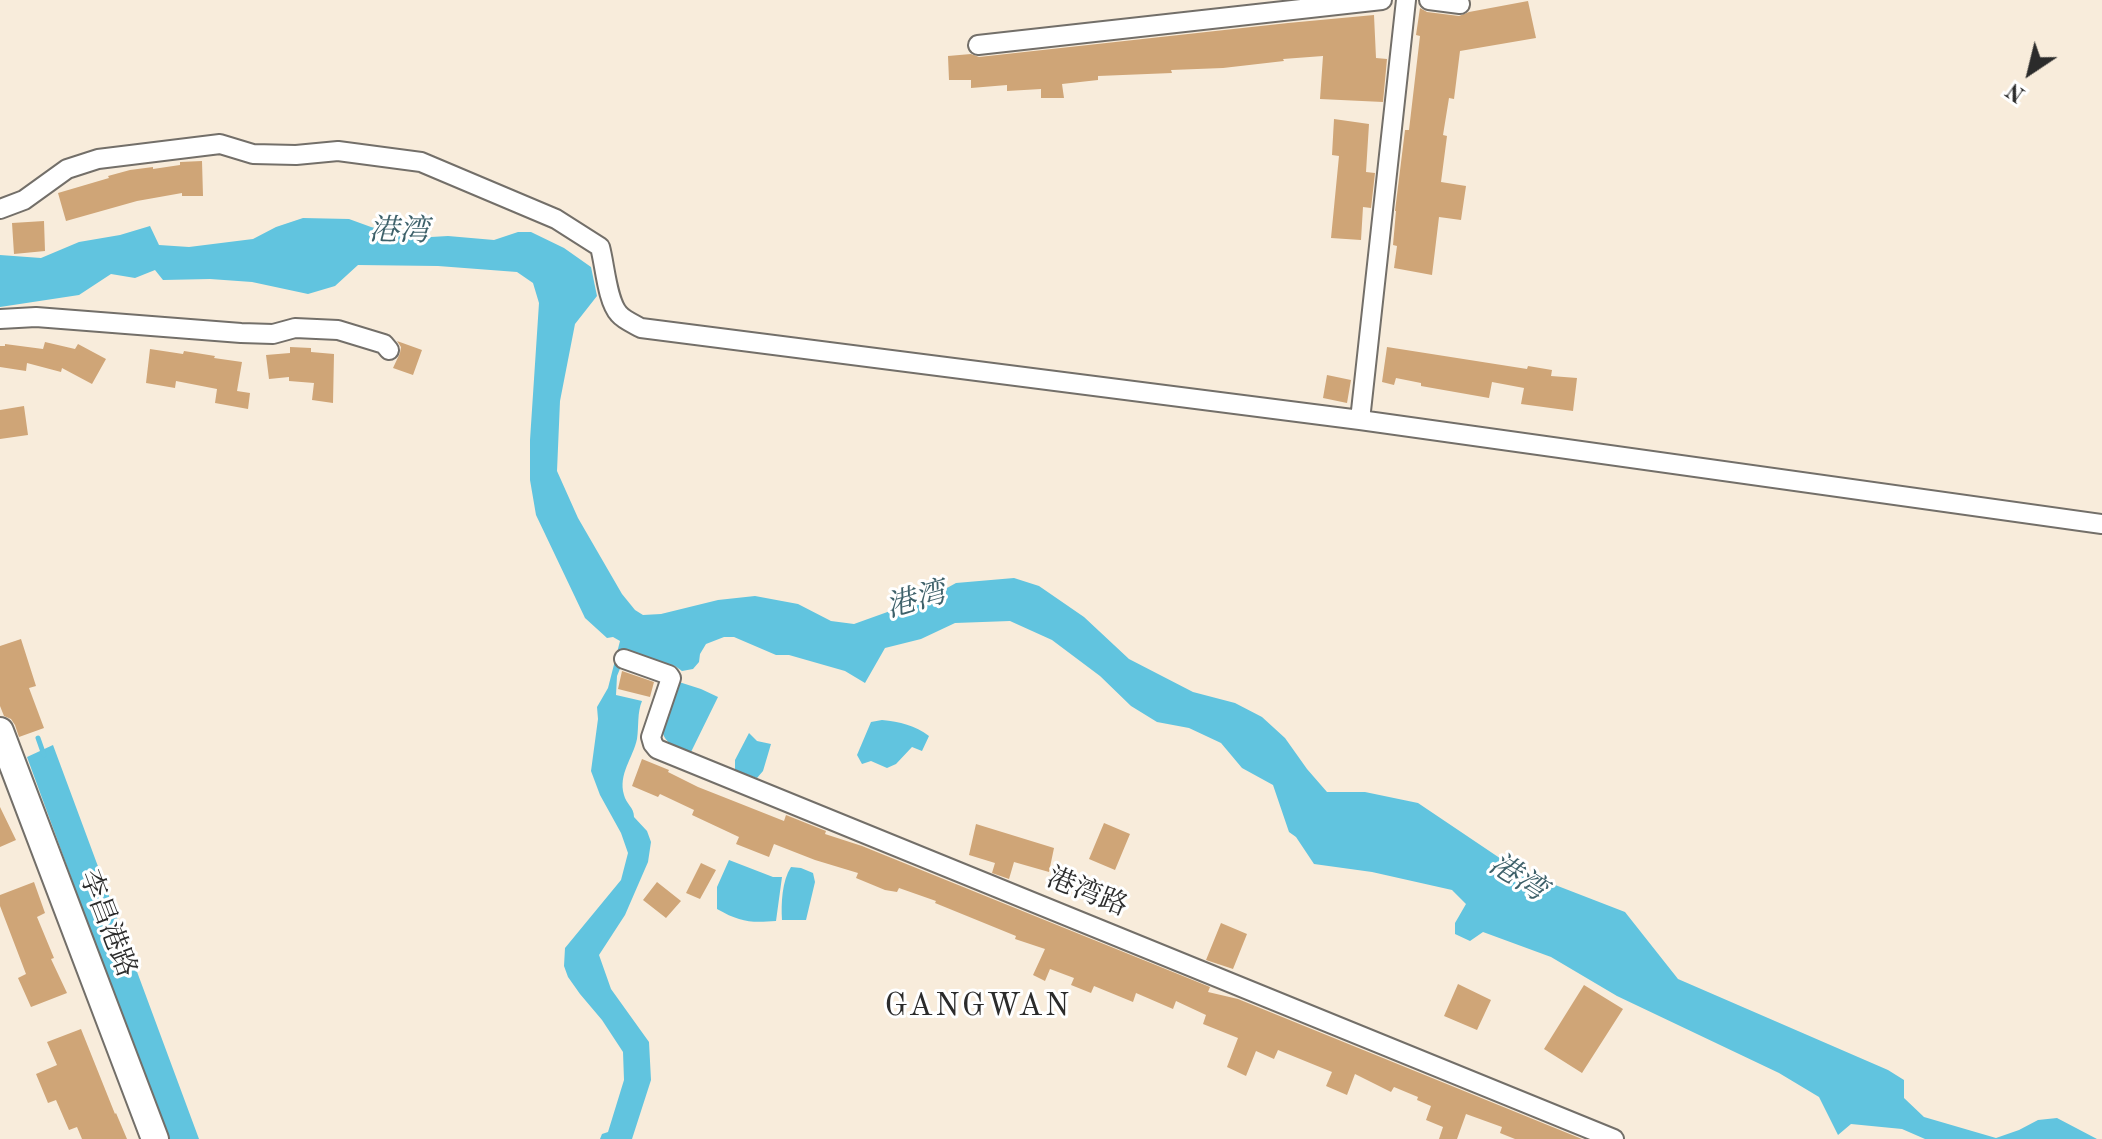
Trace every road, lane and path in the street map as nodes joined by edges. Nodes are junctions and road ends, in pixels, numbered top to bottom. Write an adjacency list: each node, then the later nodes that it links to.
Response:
1 (1382, 0): 5 (street)
2 (1406, 0): 9 (street)
3 (1429, 0): 4 (street)
4 (1460, 4)
5 (978, 45)
6 (0, 209): 9 (street)
7 (0, 319): 8 (street)
8 (389, 350)
9 (1360, 420): 10 (street)
10 (2102, 524)
11 (624, 659): 14 (street, 港湾路)
12 (0, 731): 13 (street, 李昌港路)
13 (155, 1139)
14 (1614, 1139)

